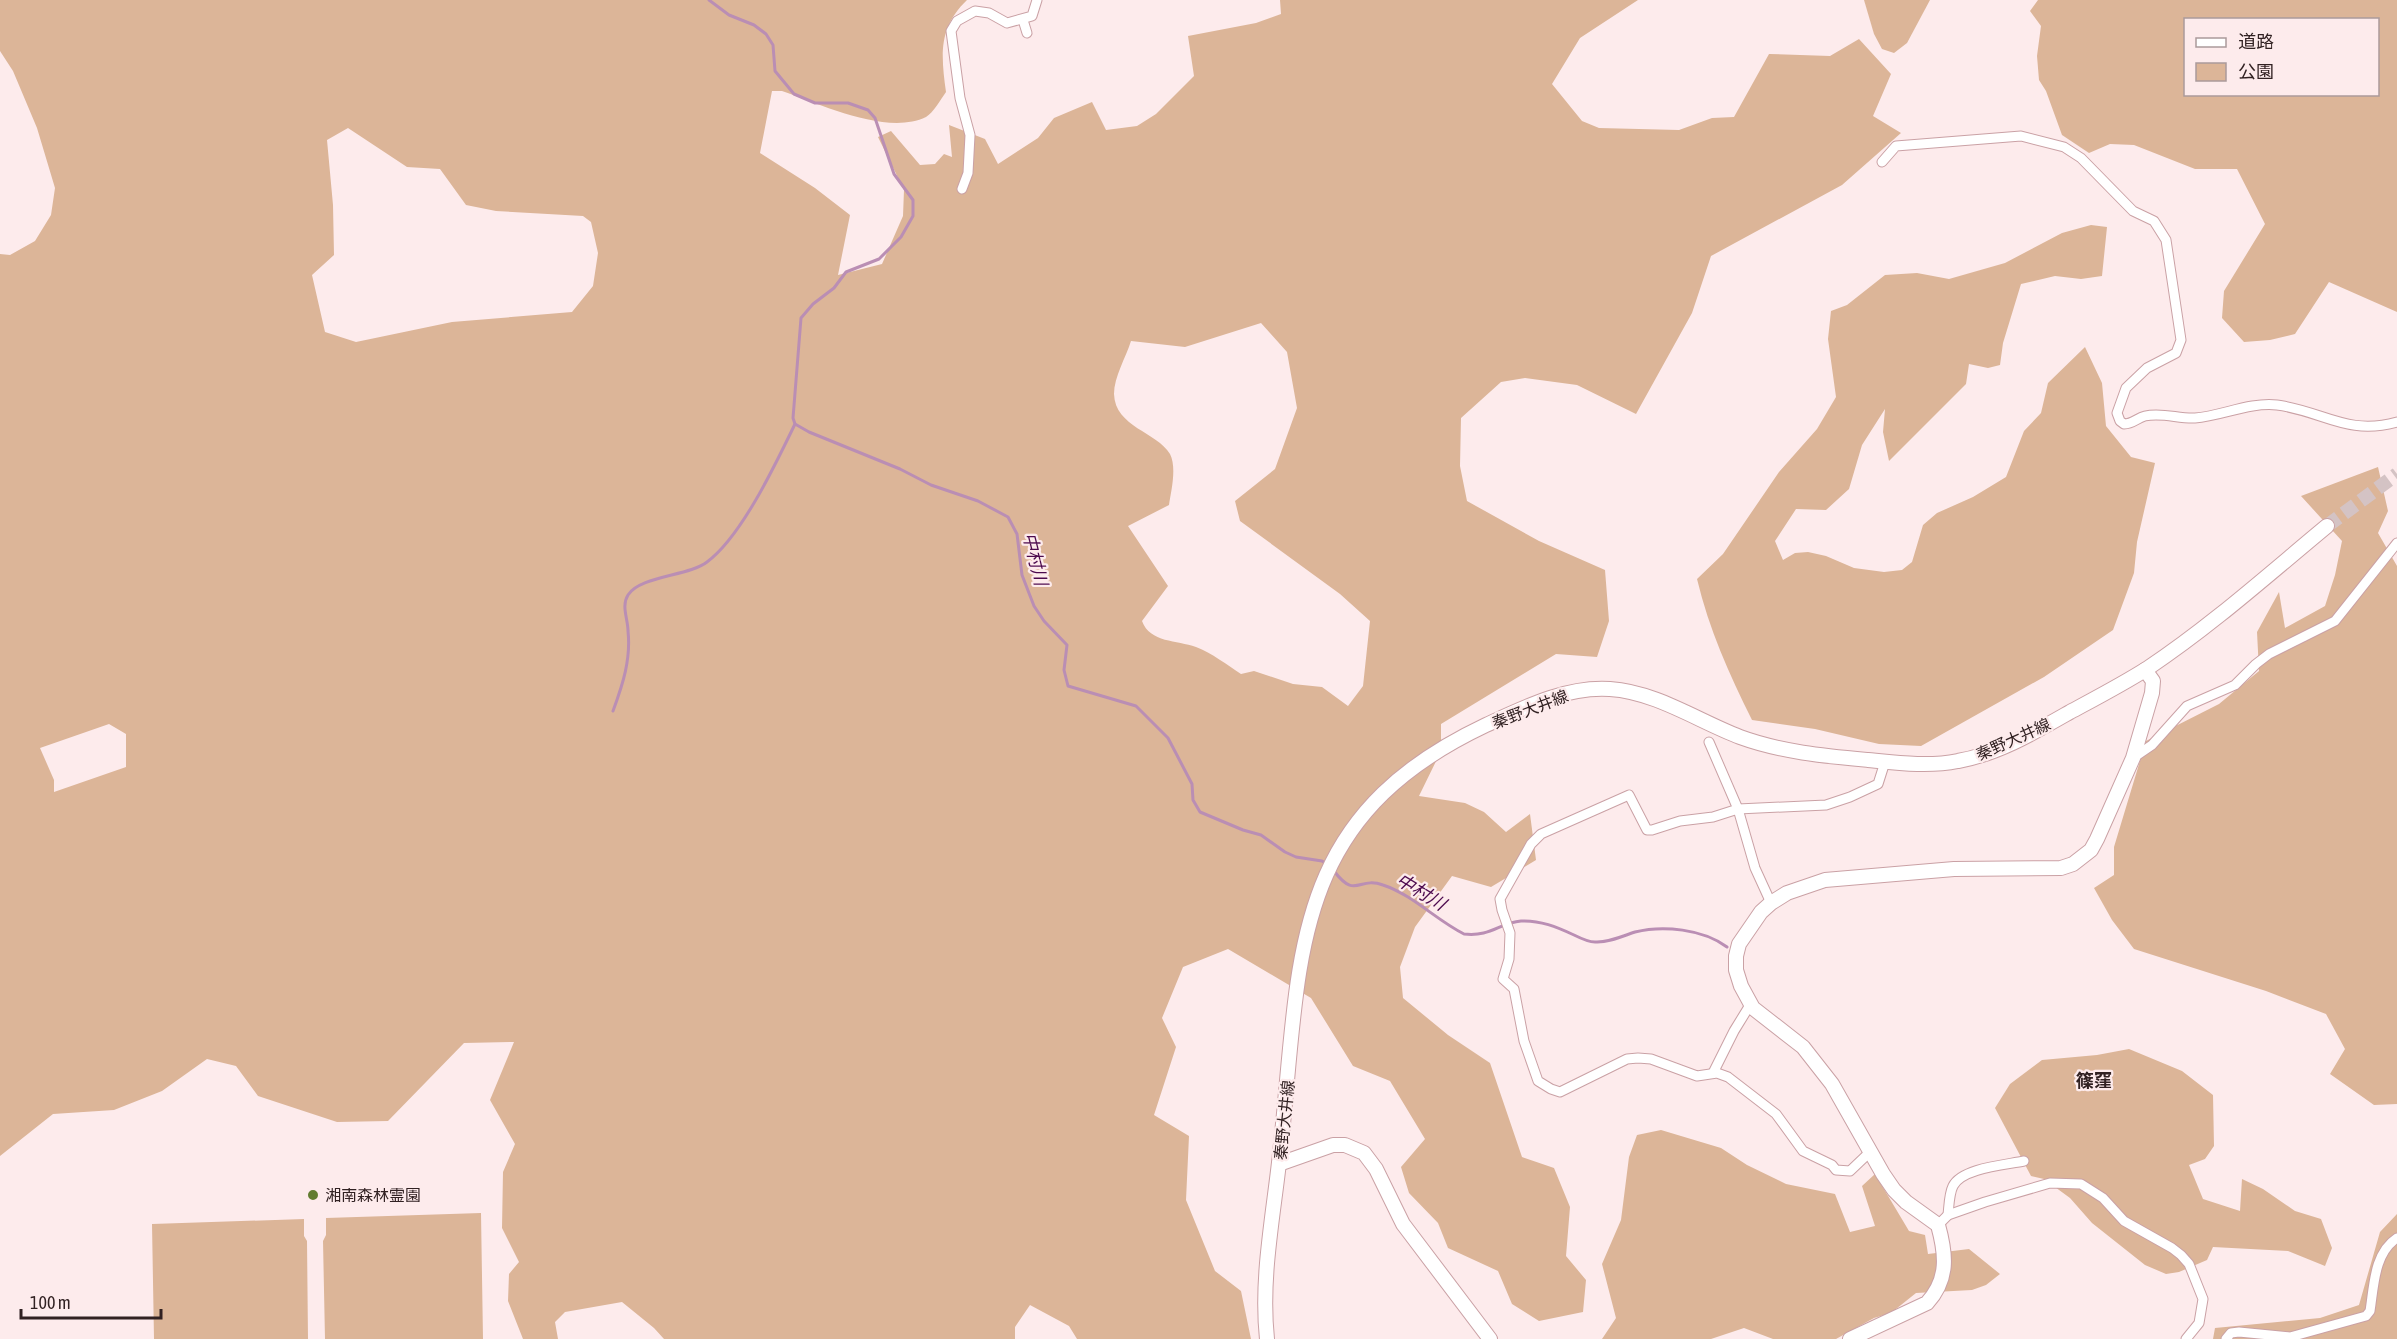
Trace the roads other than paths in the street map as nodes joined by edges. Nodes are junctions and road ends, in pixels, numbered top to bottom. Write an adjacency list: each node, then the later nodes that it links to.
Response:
1 (1037, 0): 2 (street)
2 (1023, 20): 3 (street); 5 (street)
3 (1027, 33)
4 (1882, 162): 6 (street)
5 (962, 189)
6 (2397, 422)
7 (2328, 526): 9 (main road, 秦野大井線)
8 (2397, 543): 11 (street)
9 (2145, 670): 11 (main road); 12 (main road, 秦野大井線)
10 (1709, 742): 13 (street)
11 (2133, 758): 14 (main road)
12 (1886, 762): 13 (street); 19 (main road, 秦野大井線)
13 (1738, 809): 14 (street); 16 (street)
14 (1771, 903): 15 (main road)
15 (1750, 1005): 16 (street); 17 (main road)
16 (1713, 1073): 17 (street)
17 (1871, 1151): 20 (main road)
18 (2024, 1161): 20 (street)
19 (1279, 1164): 22 (main road, 秦野大井線); 23 (main road)
20 (1943, 1220): 24 (main road); 25 (street)
21 (2397, 1238): 26 (street)
22 (1267, 1339)
23 (1490, 1339)
24 (1850, 1339)
25 (2186, 1339)
26 (2226, 1339)

